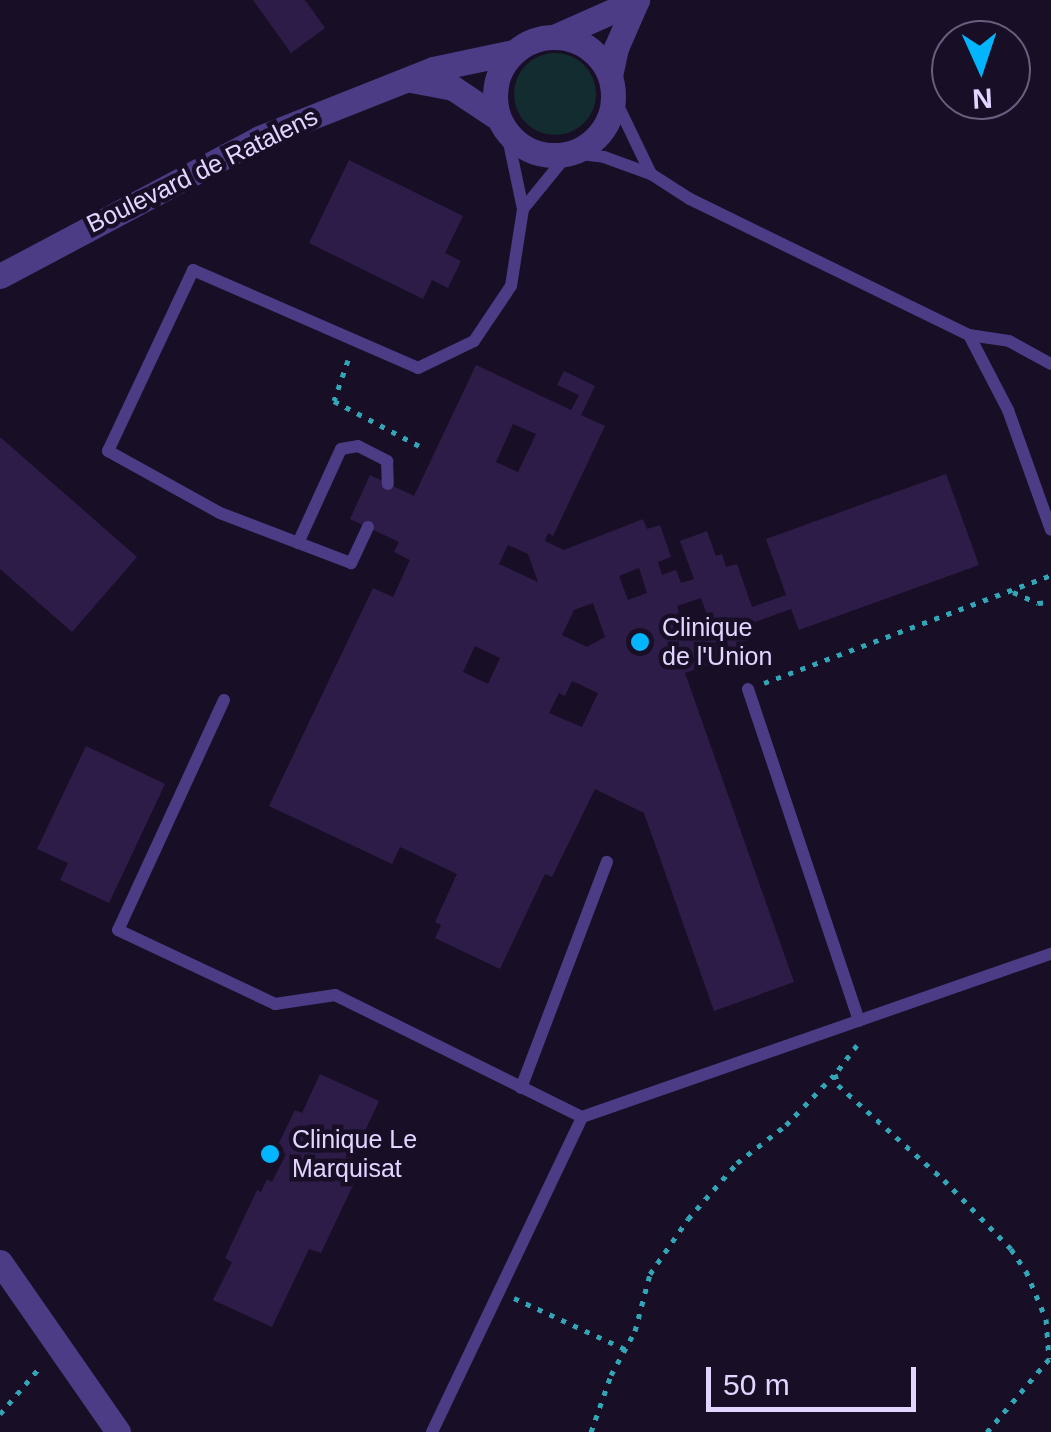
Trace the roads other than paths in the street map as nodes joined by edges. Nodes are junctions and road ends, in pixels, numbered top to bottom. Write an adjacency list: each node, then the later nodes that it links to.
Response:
1 (637, 0): 2 (street); 5 (street)
2 (554, 37): 3 (street); 5 (street)
3 (514, 52): 4 (street, Boulevard de Ratalens); 6 (street)
4 (411, 80): 6 (street); 10 (street, Boulevard de Ratalens)
5 (612, 86): 7 (street); 8 (lane)
6 (503, 126): 7 (street); 9 (lane)
7 (570, 154): 8 (lane); 9 (lane)
8 (651, 174): 11 (lane)
9 (523, 209): 16 (lane)
10 (0, 276)
11 (969, 335): 12 (lane); 15 (lane)
12 (1051, 364)
13 (388, 484): 16 (lane)
14 (368, 527): 16 (lane)
15 (1051, 530)
16 (298, 543)
17 (748, 689): 21 (lane)
18 (224, 700): 22 (lane)
19 (607, 862): 22 (lane)
20 (1051, 954): 21 (lane)
21 (858, 1021): 23 (lane)
22 (521, 1088): 23 (lane)
23 (582, 1118): 26 (lane)
24 (0, 1262): 25 (street)
25 (118, 1432)
26 (432, 1432)

